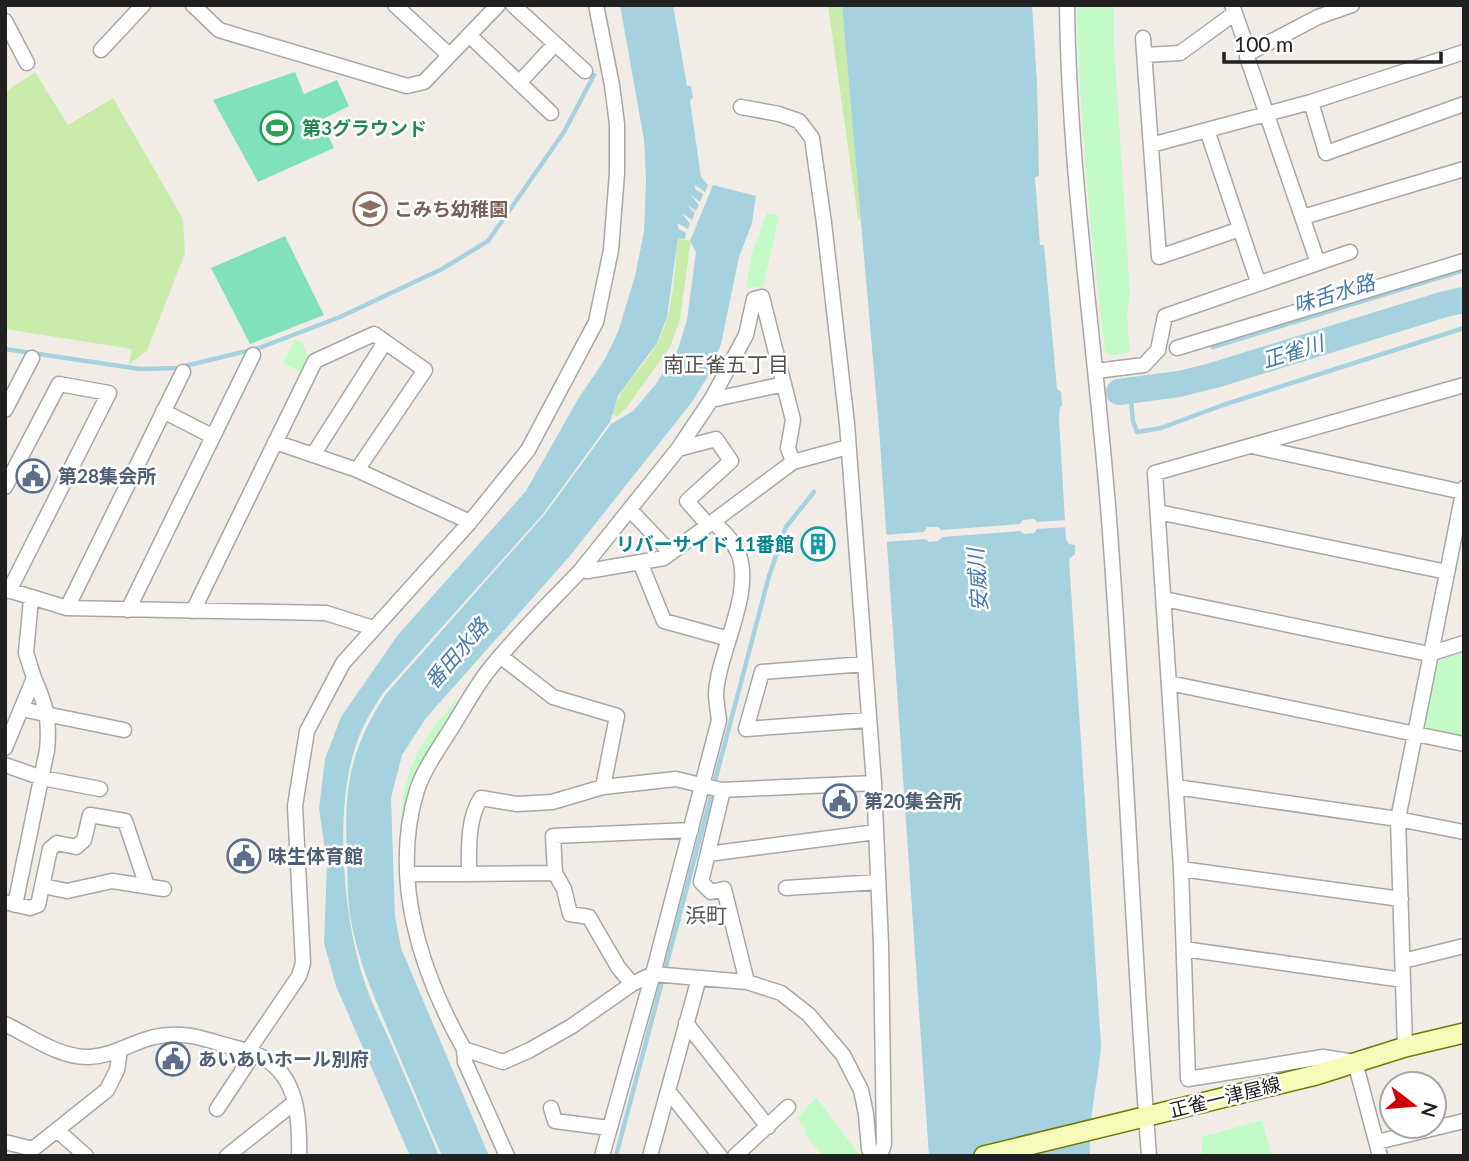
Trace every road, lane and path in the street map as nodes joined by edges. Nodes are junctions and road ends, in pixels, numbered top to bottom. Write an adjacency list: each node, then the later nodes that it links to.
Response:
1 (143, 5): 15 (street)
2 (193, 5): 18 (street)
3 (395, 5): 18 (street)
4 (498, 5): 12 (street)
5 (513, 5): 14 (street)
6 (596, 5): 60 (street)
7 (1067, 5): 41 (street)
8 (1352, 5): 10 (street)
9 (1234, 9): 17 (street); 19 (street)
10 (1316, 11): 17 (street)
11 (5, 22): 20 (street)
12 (469, 35): 18 (street); 22 (street)
13 (1143, 38): 19 (street)
14 (555, 44): 21 (street); 22 (street)
15 (101, 50)
16 (1464, 52): 23 (street)
17 (1249, 53): 27 (street)
18 (449, 55)
19 (1145, 55): 29 (street)
20 (27, 63)
21 (585, 71)
22 (519, 82): 26 (street)
23 (1311, 102): 24 (street); 27 (street)
24 (1464, 104)
25 (741, 107): 51 (street)
26 (551, 113)
27 (1267, 114): 28 (street); 31 (street)
28 (1207, 130): 29 (street); 32 (street)
29 (1151, 145): 32 (street)
30 (1464, 169): 31 (street)
31 (1303, 217): 35 (street)
32 (1240, 229): 36 (street)
33 (1350, 252): 35 (street)
34 (1464, 261): 38 (street)
35 (1318, 263): 36 (street)
36 (1258, 282): 41 (street)
37 (385, 342): 49 (street); 53 (street); 55 (street)
38 (1177, 348)
39 (253, 355): 48 (street)
40 (32, 358): 46 (street)
41 (1096, 370): 131 (street)
42 (183, 372): 47 (street)
43 (784, 384): 45 (street); 45 (street); 54 (street)
44 (1464, 385): 50 (street)
45 (711, 400): 52 (street)
46 (5, 410)
47 (163, 411): 48 (street); 69 (street)
48 (212, 436): 70 (street)
49 (275, 442): 53 (street); 71 (street)
50 (1252, 446): 57 (street); 58 (street)
51 (848, 447): 54 (street); 77 (street)
52 (678, 449): 61 (street); 64 (street)
53 (313, 455): 55 (street)
54 (793, 462): 61 (street)
55 (357, 470): 60 (street)
56 (5, 488): 66 (street)
57 (1463, 490): 65 (street)
58 (1158, 512): 65 (street); 68 (street)
59 (635, 515): 62 (street)
60 (470, 522): 72 (street)
61 (711, 523): 62 (street); 73 (street)
62 (671, 553): 63 (street)
63 (640, 562): 64 (street); 73 (street)
64 (582, 570): 76 (street)
65 (1447, 572): 75 (street)
66 (7, 590): 67 (street)
67 (31, 599): 69 (street); 78 (street)
68 (1164, 600): 75 (street); 79 (street)
69 (68, 608): 70 (street)
70 (128, 610): 71 (street)
71 (193, 611): 72 (street)
72 (373, 628): 124 (street)
73 (729, 639): 92 (street)
74 (1464, 643): 75 (street)
75 (1430, 654): 84 (street)
76 (500, 656): 90 (street); 101 (street)
77 (865, 664): 82 (street); 82 (street)
78 (34, 678): 80 (street); 81 (street)
79 (1169, 683): 84 (street); 91 (street)
80 (21, 709): 81 (street); 86 (street)
81 (47, 715): 83 (street); 88 (street)
82 (869, 720): 89 (street)
83 (124, 730)
84 (1413, 734): 85 (street); 94 (street)
85 (1464, 744)
86 (5, 748)
87 (5, 765): 88 (street)
88 (42, 778): 93 (street); 109 (street)
89 (874, 783): 92 (street); 96 (street)
90 (603, 787): 92 (street); 102 (street)
91 (1176, 787): 94 (street); 99 (street)
92 (714, 788): 95 (street); 98 (street)
93 (100, 789)
94 (1398, 819): 97 (street); 108 (street)
95 (691, 830): 100 (street); 113 (street)
96 (876, 832): 98 (street); 103 (street)
97 (1464, 832)
98 (708, 854): 116 (street)
99 (1181, 869): 108 (street); 111 (street)
100 (555, 873): 102 (street); 117 (street)
101 (407, 874): 102 (street); 122 (street)
102 (469, 874)
103 (878, 881): 106 (street); 148 (street)
104 (43, 886): 105 (street); 105 (street); 109 (street)
105 (147, 886): 107 (street)
106 (786, 888)
107 (164, 889)
108 (1401, 900): 112 (street)
109 (10, 904)
110 (1464, 946): 112 (street)
111 (1184, 949): 115 (street); 125 (street)
112 (1403, 961): 115 (street)
113 (660, 974): 114 (street); 117 (street); 134 (street)
114 (699, 978): 116 (street); 118 (street)
115 (1403, 980): 121 (street)
116 (747, 982): 147 (street)
117 (632, 984): 122 (street)
118 (686, 1023): 126 (street); 133 (street)
119 (5, 1024): 123 (street)
120 (1464, 1033): 121 (main road, 正雀一津屋線)
121 (1405, 1047): 125 (main road, 正雀一津屋線)
122 (464, 1049): 142 (street)
123 (120, 1052): 124 (street); 135 (street)
124 (251, 1052): 127 (street); 130 (street)
125 (1355, 1062): 131 (main road, 正雀一津屋線); 137 (street)
126 (669, 1092): 144 (street); 145 (street)
127 (295, 1102): 140 (street); 141 (street)
128 (788, 1107): 133 (street)
129 (551, 1108): 134 (street)
130 (217, 1109)
131 (1138, 1118): 149 (main road, 正雀一津屋線); 150 (street)
132 (1464, 1121): 137 (street)
133 (768, 1127): 146 (street)
134 (609, 1128): 143 (street)
135 (58, 1131): 138 (street); 139 (street)
136 (5, 1142): 138 (street)
137 (1378, 1149)
138 (31, 1153)
139 (86, 1156)
140 (227, 1156)
141 (299, 1156)
142 (507, 1156)
143 (602, 1156)
144 (650, 1156)
145 (720, 1156)
146 (735, 1156)
147 (873, 1156)
148 (880, 1156)
149 (984, 1156)
150 (1149, 1156)

